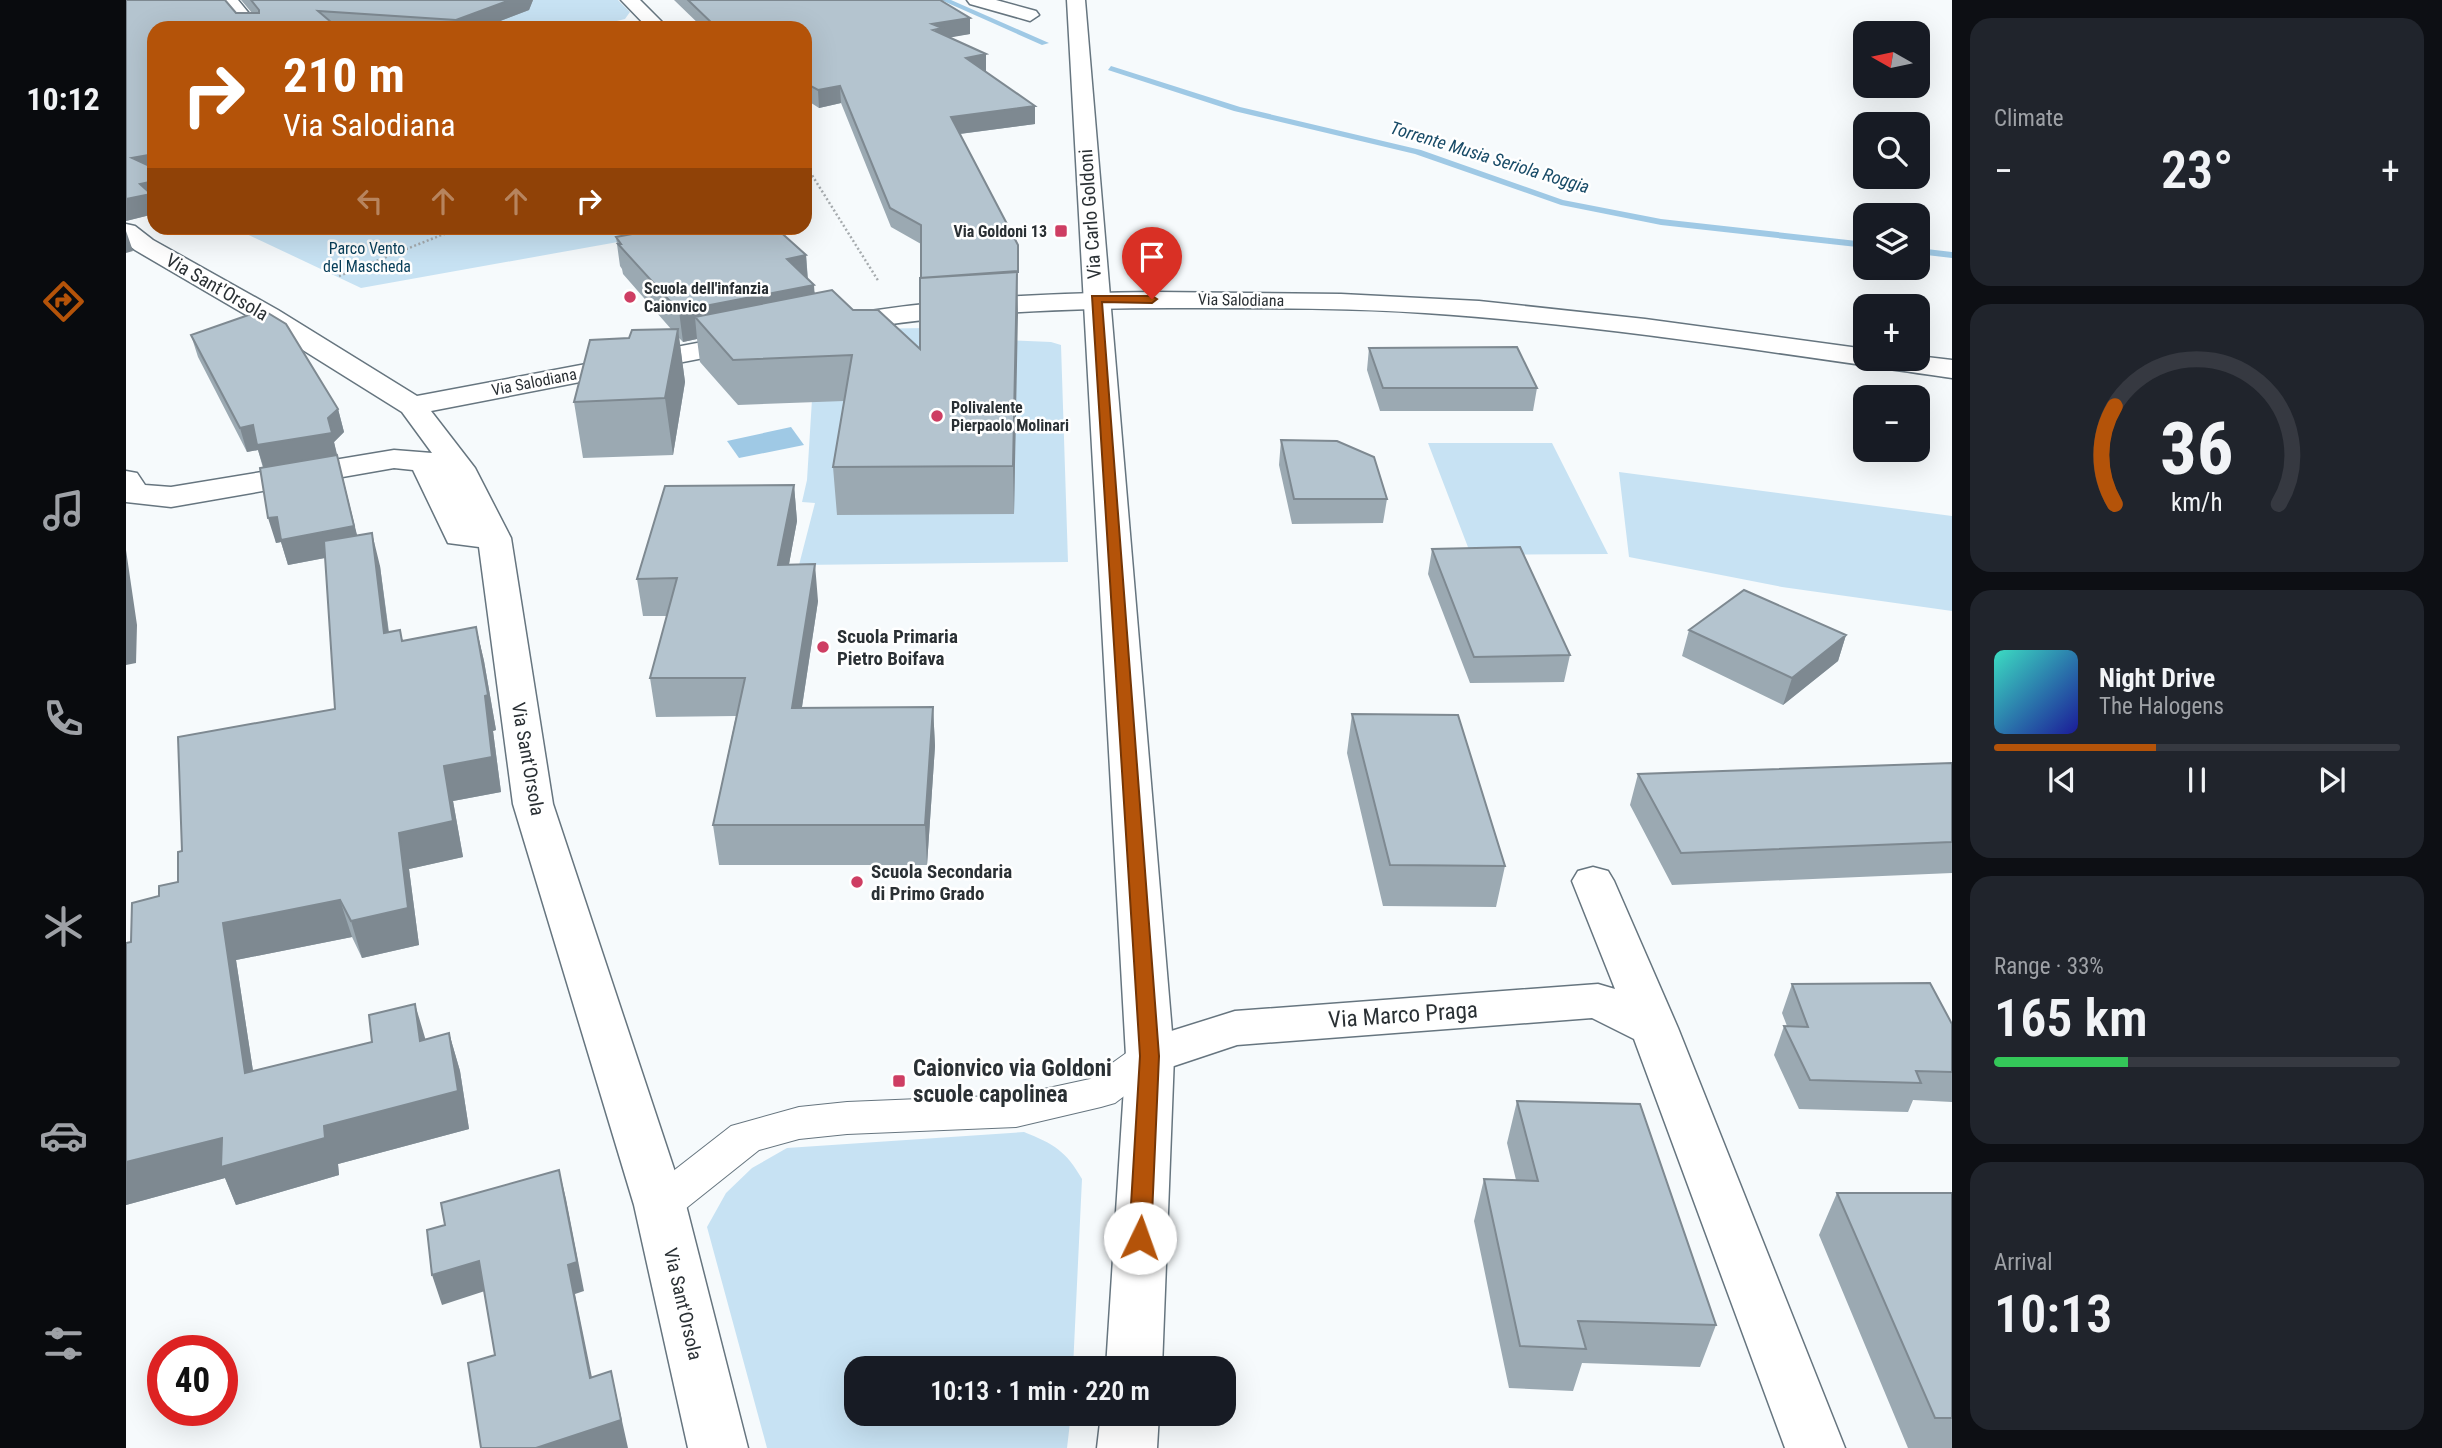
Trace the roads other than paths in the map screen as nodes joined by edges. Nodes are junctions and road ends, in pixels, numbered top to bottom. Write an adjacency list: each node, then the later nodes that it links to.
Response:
1 (228, 0): 6 (street)
2 (976, 0): 5 (street)
3 (1076, 0): 9 (street, Via Carlo Goldoni)
4 (634, 4): 7 (street)
5 (1030, 15)
6 (246, 21)
7 (652, 21)
8 (126, 231): 13 (street, Via Sant'Orsola)
9 (1096, 299): 10 (street, Via Salodiana); 13 (street, Via Salodiana); 18 (street, Via Carlo Goldoni)
10 (1853, 355)
11 (1930, 366): 12 (street)
12 (1952, 369)
13 (412, 406): 15 (street, Via Sant'Orsola)
14 (126, 481): 15 (street)
15 (495, 538): 19 (street, Via Sant'Orsola)
16 (1593, 881): 17 (street)
17 (1654, 1028): 18 (street, Via Marco Praga); 24 (street)
18 (1150, 1056): 19 (lane); 20 (street, Via Carlo Goldoni)
19 (660, 1205): 22 (street, Via Sant'Orsola)
20 (1135, 1356)
21 (1129, 1426): 23 (street)
22 (718, 1448)
23 (1127, 1448)
24 (1815, 1448)

